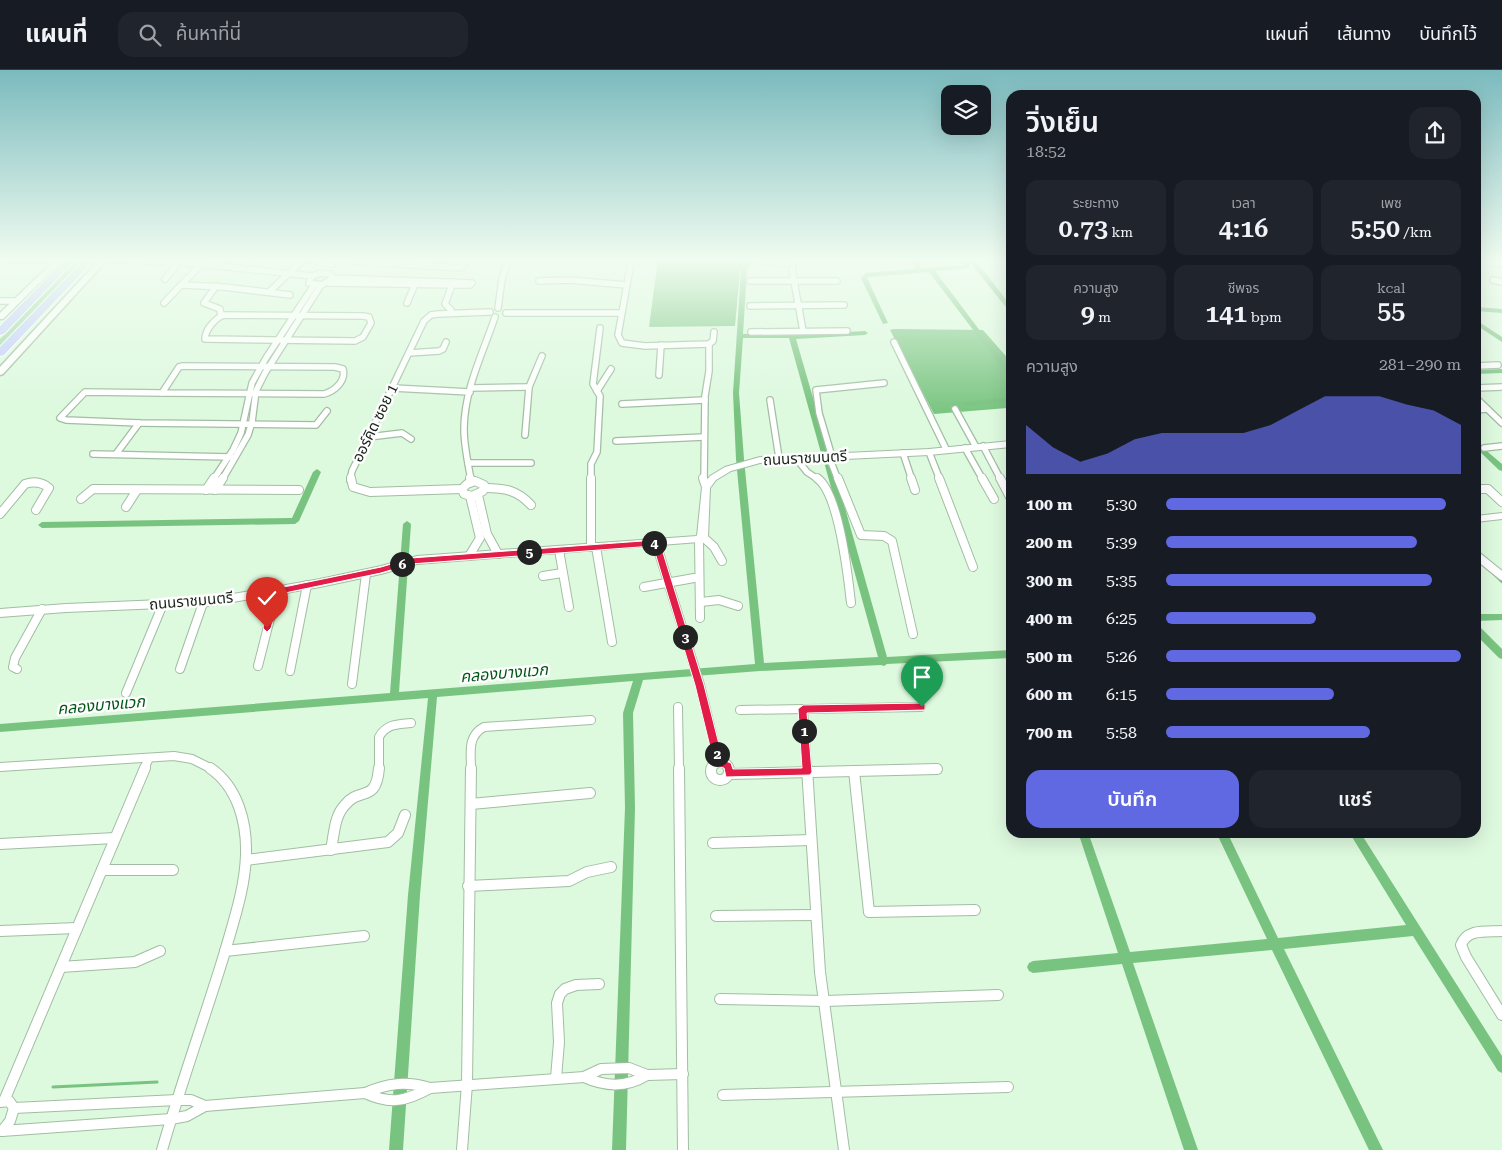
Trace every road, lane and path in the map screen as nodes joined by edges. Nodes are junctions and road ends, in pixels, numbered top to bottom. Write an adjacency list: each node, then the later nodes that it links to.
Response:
1 (11, 309): 19 (main road)
2 (22, 309): 23 (highway)
3 (44, 309): 33 (highway)
4 (51, 309): 33 (main road)
5 (58, 309): 40 (main road)
6 (220, 309): 17 (street)
7 (301, 309): 16 (street)
8 (302, 309): 16 (street)
9 (495, 309): 13 (street)
10 (503, 309): 14 (street)
11 (621, 309): 15 (street)
12 (800, 309): 21 (street)
13 (490, 312): 18 (street); 32 (street, ออร์คิด ซอย 1)
14 (506, 313): 15 (street); 18 (street)
15 (620, 313): 31 (street)
16 (298, 315): 17 (street); 26 (street); 27 (street); 27 (street)
17 (221, 316): 26 (street)
18 (496, 317): 47 (street)
19 (0, 322)
20 (600, 328): 48 (street)
21 (803, 331): 22 (street); 25 (street)
22 (847, 331)
23 (0, 332)
24 (714, 332): 30 (street)
25 (752, 332)
26 (277, 340): 27 (street); 37 (street)
27 (285, 340): 37 (street)
28 (446, 342): 32 (street)
29 (894, 342): 74 (street)
30 (709, 344): 31 (street); 51 (street)
31 (660, 345): 41 (street)
32 (409, 353): 45 (street, ออร์คิด ซอย 1)
33 (4, 354): 35 (main road)
34 (542, 356): 43 (street)
35 (0, 364)
36 (1498, 365): 38 (street)
37 (265, 366): 49 (street); 50 (street); 50 (street)
38 (1481, 366)
39 (611, 369): 48 (street)
40 (0, 372)
41 (658, 375)
42 (884, 383): 81 (street)
43 (529, 387): 47 (street); 64 (street)
44 (1502, 387): 46 (street)
45 (393, 388): 47 (street); 65 (street, ออร์คิด ซอย 1)
46 (1481, 388)
47 (471, 390): 83 (street)
48 (597, 391): 110 (street)
49 (161, 394): 50 (street); 60 (street)
50 (251, 394): 62 (street); 63 (street)
51 (705, 400): 54 (street); 66 (street)
52 (770, 400): 82 (street)
53 (1481, 403): 56 (street)
54 (622, 404)
55 (955, 409): 70 (street)
56 (1488, 409): 57 (street); 59 (street)
57 (1481, 410)
58 (327, 411): 63 (street)
59 (1499, 417): 61 (street)
60 (139, 423): 62 (street); 78 (street)
61 (1502, 423)
62 (244, 424): 63 (street); 79 (street)
63 (252, 424): 79 (street)
64 (525, 435)
65 (369, 437): 67 (street); 88 (street, ออร์คิด ซอย 1)
66 (704, 437): 68 (street); 86 (street)
67 (411, 438)
68 (616, 441)
69 (1006, 444): 70 (street, ถนนราชมนตรี)
70 (979, 446): 72 (street, ถนนราชมนตรี); 95 (street)
71 (1502, 446): 73 (street)
72 (965, 448): 74 (street, ถนนราชมนตรี); 98 (street)
73 (1484, 448)
74 (946, 450): 75 (street, ถนนราชมนตรี)
75 (929, 452): 76 (street, ถนนราชมนตรี); 116 (street)
76 (903, 453): 81 (street, ถนนราชมนตรี); 94 (street)
77 (93, 454): 78 (street)
78 (116, 454): 79 (street)
79 (232, 457): 91 (street); 92 (street)
80 (795, 457): 81 (street, ถนนราชมนตรี); 82 (street, ถนนราชมนตรี); 128 (street)
81 (831, 457): 135 (street)
82 (779, 458): 86 (street, ถนนราชมนตรี)
83 (468, 463): 84 (street); 85 (street)
84 (531, 463)
85 (471, 482): 87 (street); 88 (street)
86 (706, 487): 106 (street)
87 (485, 488): 96 (street); 100 (street)
88 (462, 489): 96 (street)
89 (1481, 489): 99 (street)
90 (137, 490): 91 (street); 97 (street); 101 (street)
91 (206, 490): 92 (street)
92 (215, 490): 93 (street)
93 (299, 490)
94 (915, 490)
95 (1006, 491)
96 (474, 496): 107 (street); 108 (street)
97 (81, 499)
98 (994, 499)
99 (1502, 502)
100 (531, 505)
101 (126, 507)
102 (36, 510): 103 (street)
103 (0, 514)
104 (1502, 516): 105 (street)
105 (1481, 518)
106 (701, 538): 109 (street, ถนนราชมนตรี); 115 (street); 126 (street)
107 (480, 541): 108 (street); 113 (street)
108 (490, 541): 112 (street)
109 (656, 543): 110 (street, ถนนราชมนตรี); 122 (street)
110 (593, 547): 111 (street, ถนนราชมนตรี); 136 (street)
111 (559, 550): 112 (street, ถนนราชมนตรี); 117 (street)
112 (498, 554): 113 (street, ถนนราชมนตรี)
113 (469, 556): 118 (street, ถนนราชมนตรี)
114 (1481, 558): 120 (street)
115 (722, 561)
116 (973, 567)
117 (562, 573): 119 (street); 131 (street)
118 (366, 574): 123 (street, ถนนราชมนตรี); 141 (street)
119 (543, 576)
120 (1502, 576)
121 (694, 578): 122 (street)
122 (668, 582): 124 (street); 150 (street)
123 (308, 585): 125 (street, ถนนราชมนตรี); 140 (street)
124 (644, 587)
125 (277, 591): 127 (street, ถนนราชมนตรี); 137 (street)
126 (701, 602): 130 (street); 134 (street)
127 (203, 603): 129 (street, ถนนราชมนตรี); 139 (street)
128 (851, 603)
129 (163, 604): 132 (street, ถนนราชมนตรี); 142 (street)
130 (738, 606)
131 (569, 607)
132 (42, 609): 133 (street, ถนนราชมนตรี); 138 (street)
133 (0, 613)
134 (700, 618)
135 (913, 634)
136 (612, 642)
137 (258, 666)
138 (16, 669)
139 (180, 669)
140 (290, 671)
141 (352, 684)
142 (126, 693)
143 (678, 707): 184 (street)
144 (922, 707): 145 (street)
145 (803, 709): 146 (street); 154 (street)
146 (740, 710)
147 (591, 720): 157 (street)
148 (411, 723): 163 (street)
149 (149, 758): 151 (street); 159 (street); 164 (street)
150 (719, 763): 155 (street); 155 (street)
151 (0, 767)
152 (937, 769): 153 (street)
153 (854, 771): 154 (street); 169 (street)
154 (807, 772): 155 (street); 160 (street)
155 (730, 774)
156 (590, 792): 157 (street)
157 (471, 804): 168 (street)
158 (405, 814): 163 (street)
159 (115, 838): 162 (street); 166 (street)
160 (811, 840): 161 (street); 170 (street)
161 (713, 843)
162 (0, 844)
163 (331, 850): 164 (street)
164 (246, 860): 177 (street)
165 (612, 867): 168 (street)
166 (102, 870): 167 (street); 172 (street)
167 (173, 870)
168 (468, 886): 188 (street)
169 (975, 910)
170 (816, 915): 171 (street); 182 (street)
171 (716, 916)
172 (77, 928): 173 (street); 178 (street)
173 (0, 931)
174 (1502, 931): 183 (street)
175 (364, 936): 177 (street)
176 (160, 951): 178 (street)
177 (225, 951): 194 (street)
178 (61, 967): 195 (street)
179 (599, 984): 187 (street)
180 (998, 995): 182 (street)
181 (720, 999): 182 (street)
182 (825, 1001): 191 (street)
183 (1502, 1015)
184 (683, 1074): 185 (street); 202 (street)
185 (647, 1075): 186 (street); 186 (street)
186 (584, 1077): 187 (street)
187 (556, 1078): 188 (street)
188 (467, 1084): 190 (street); 201 (street)
189 (1008, 1087): 191 (street)
190 (430, 1088): 192 (street); 192 (street)
191 (837, 1092): 193 (street); 203 (street)
192 (365, 1093): 196 (street)
193 (723, 1095)
194 (177, 1100): 196 (street); 197 (street); 198 (street)
195 (2, 1102): 197 (street)
196 (205, 1106): 198 (street)
197 (14, 1108): 199 (street)
198 (171, 1118): 199 (street); 200 (street)
199 (1, 1131)
200 (162, 1150)
201 (462, 1150)
202 (683, 1150)
203 (844, 1150)

